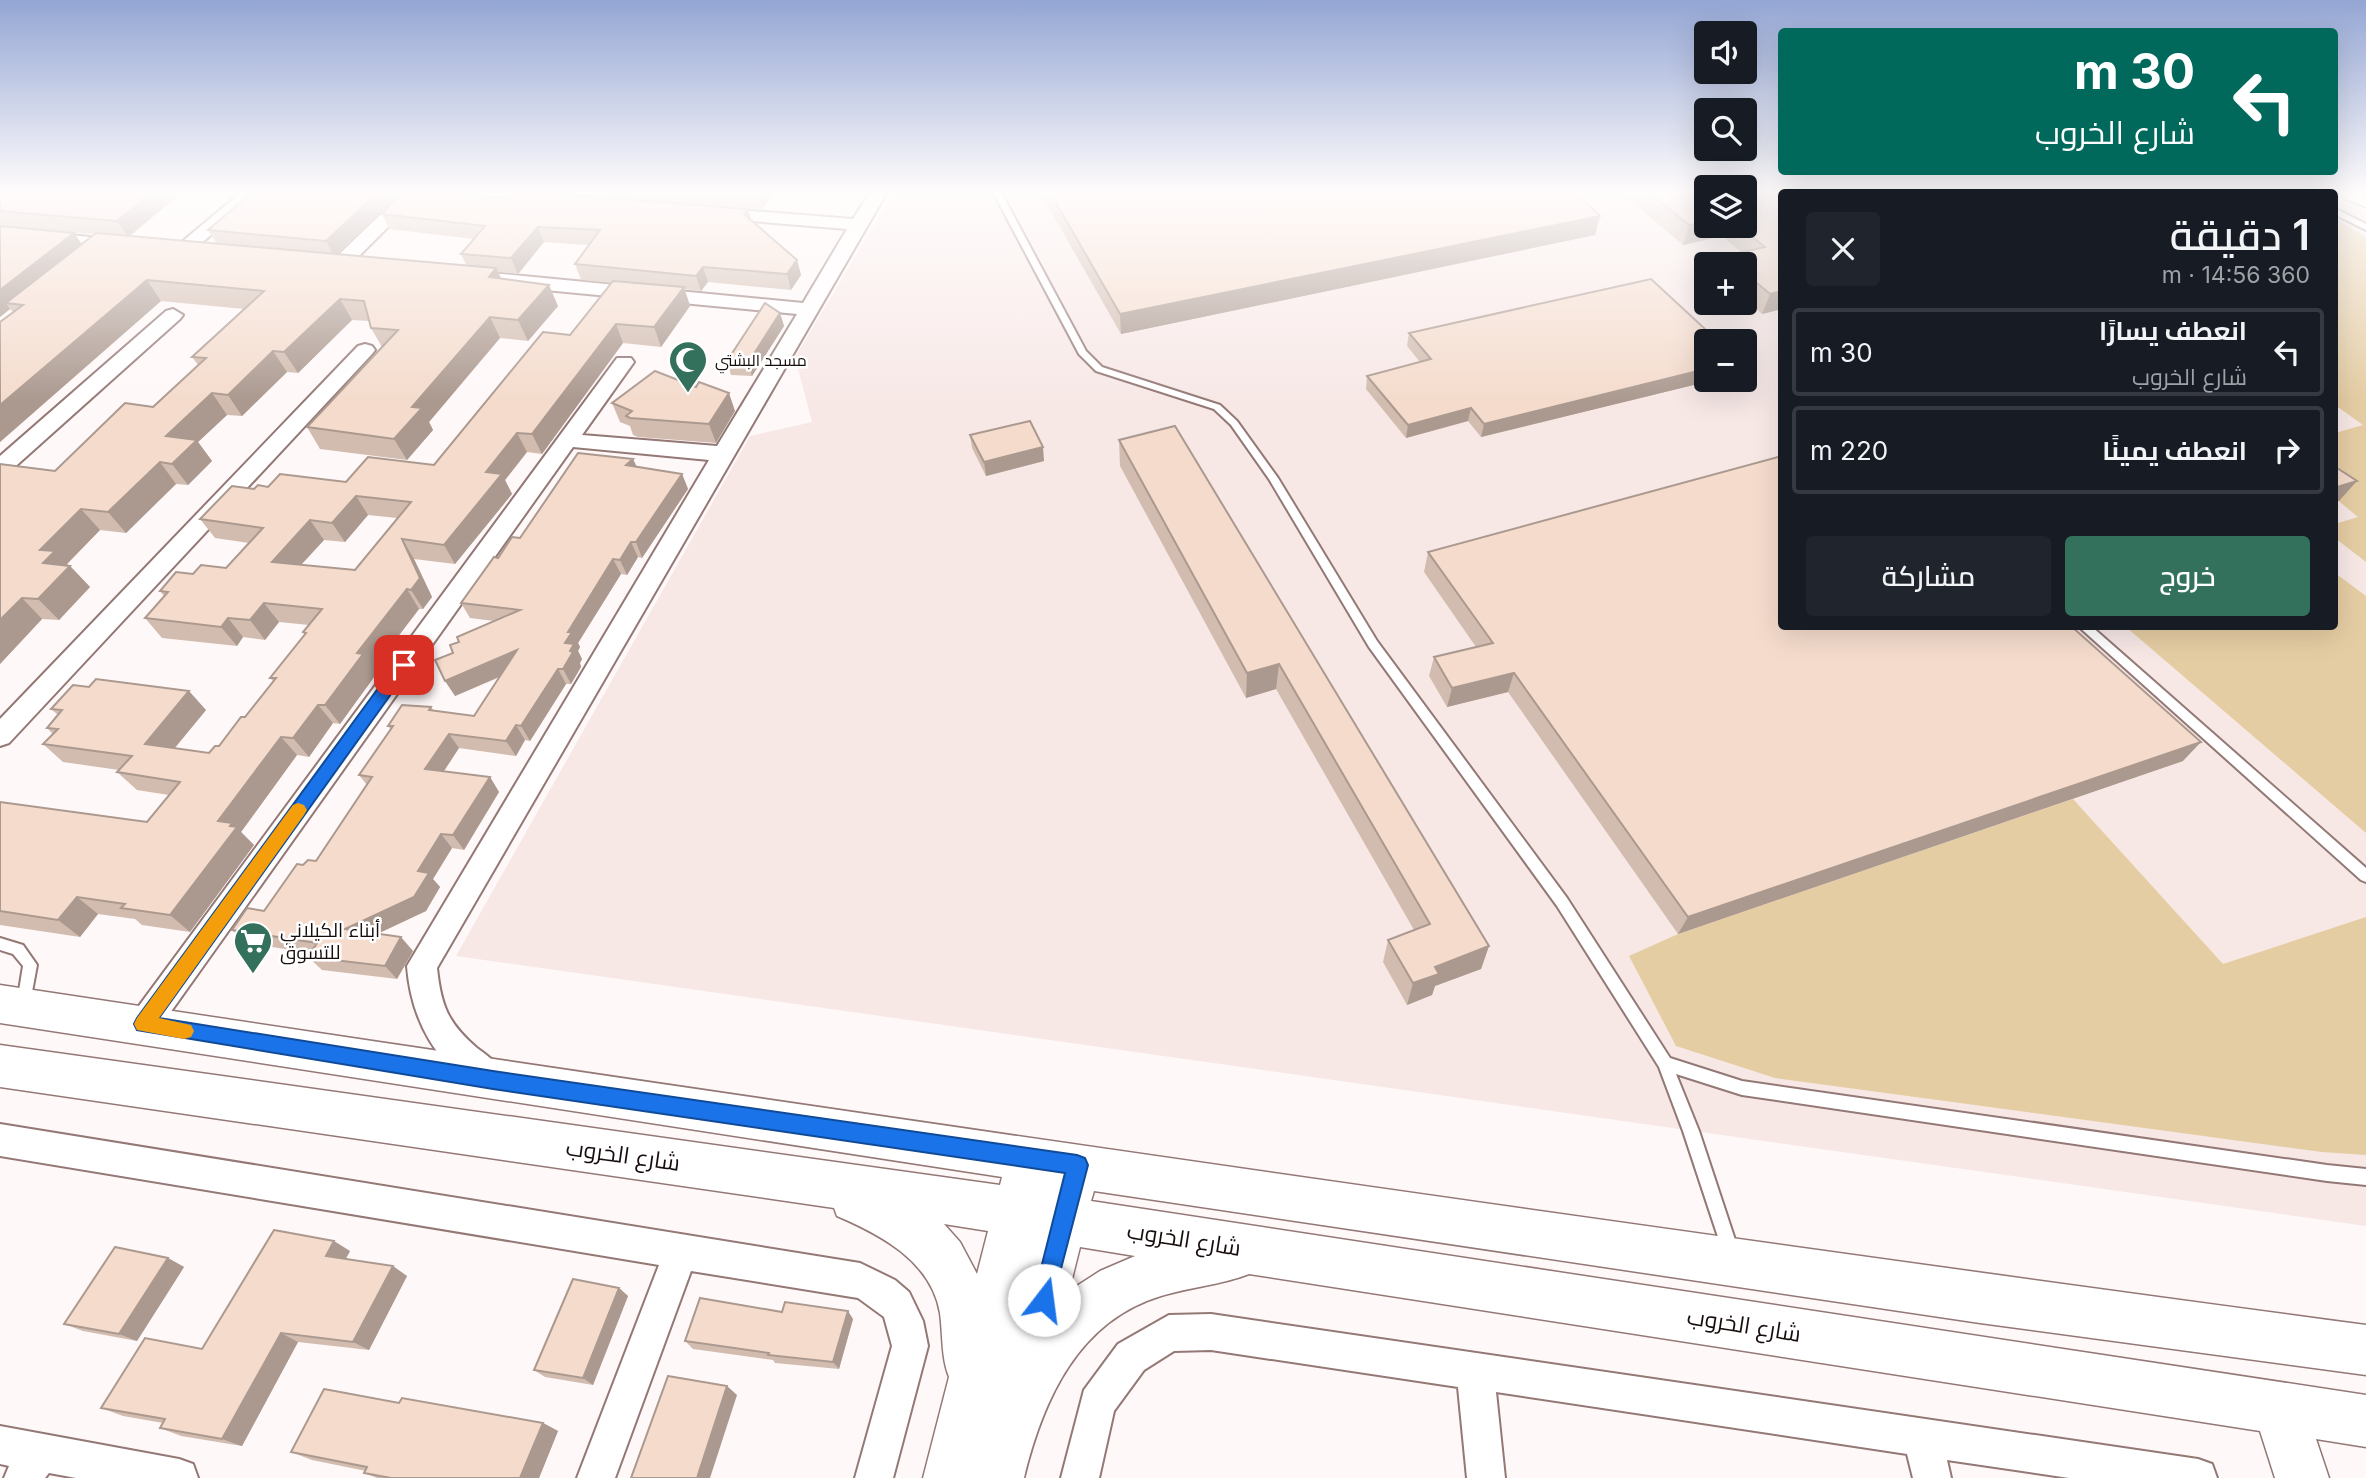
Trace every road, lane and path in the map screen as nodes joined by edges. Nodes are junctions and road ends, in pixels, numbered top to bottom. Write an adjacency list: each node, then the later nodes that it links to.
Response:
1 (837, 263): 6 (street)
2 (1035, 263): 19 (lane)
3 (333, 264): 4 (street)
4 (368, 267)
5 (478, 278): 6 (street)
6 (810, 309): 11 (street)
7 (173, 315): 12 (street)
8 (365, 350): 14 (street)
9 (624, 362): 10 (street)
10 (566, 440): 11 (street); 18 (street)
11 (724, 454): 21 (street)
12 (0, 468)
13 (2088, 630): 15 (lane)
14 (0, 736)
15 (2366, 876)
16 (0, 944): 17 (lane)
17 (12, 1006): 18 (main road)
18 (144, 1024): 21 (main road)
19 (1665, 1063): 25 (lane); 31 (lane)
20 (0, 1066): 26 (main road, شارع الخروب)
21 (493, 1080): 23 (main road)
22 (0, 1140): 30 (street)
23 (1030, 1158): 24 (main road); 27 (main road)
24 (1077, 1165): 28 (main road); 31 (main road)
25 (2366, 1177)
26 (811, 1182): 27 (main road, شارع الخروب); 35 (main road)
27 (1015, 1211): 28 (main road, شارع الخروب); 35 (main road)
28 (1064, 1221): 29 (main road, شارع الخروب); 35 (main road)
29 (1261, 1251): 34 (main road, شارع الخروب); 35 (main road)
30 (681, 1252): 41 (street); 42 (street)
31 (1735, 1262): 32 (main road)
32 (2366, 1350)
33 (1475, 1370): 37 (street); 45 (street); 46 (street)
34 (2279, 1408): 36 (main road, شارع الخروب); 49 (main road)
35 (989, 1417): 43 (main road); 44 (main road)
36 (2366, 1421)
37 (1922, 1437): 47 (street); 48 (street)
38 (0, 1445): 39 (street)
39 (31, 1465): 40 (street)
40 (179, 1478)
41 (596, 1478)
42 (874, 1478)
43 (950, 1478)
44 (997, 1478)
45 (1080, 1478)
46 (1486, 1478)
47 (1932, 1478)
48 (2198, 1478)
49 (2302, 1478)

